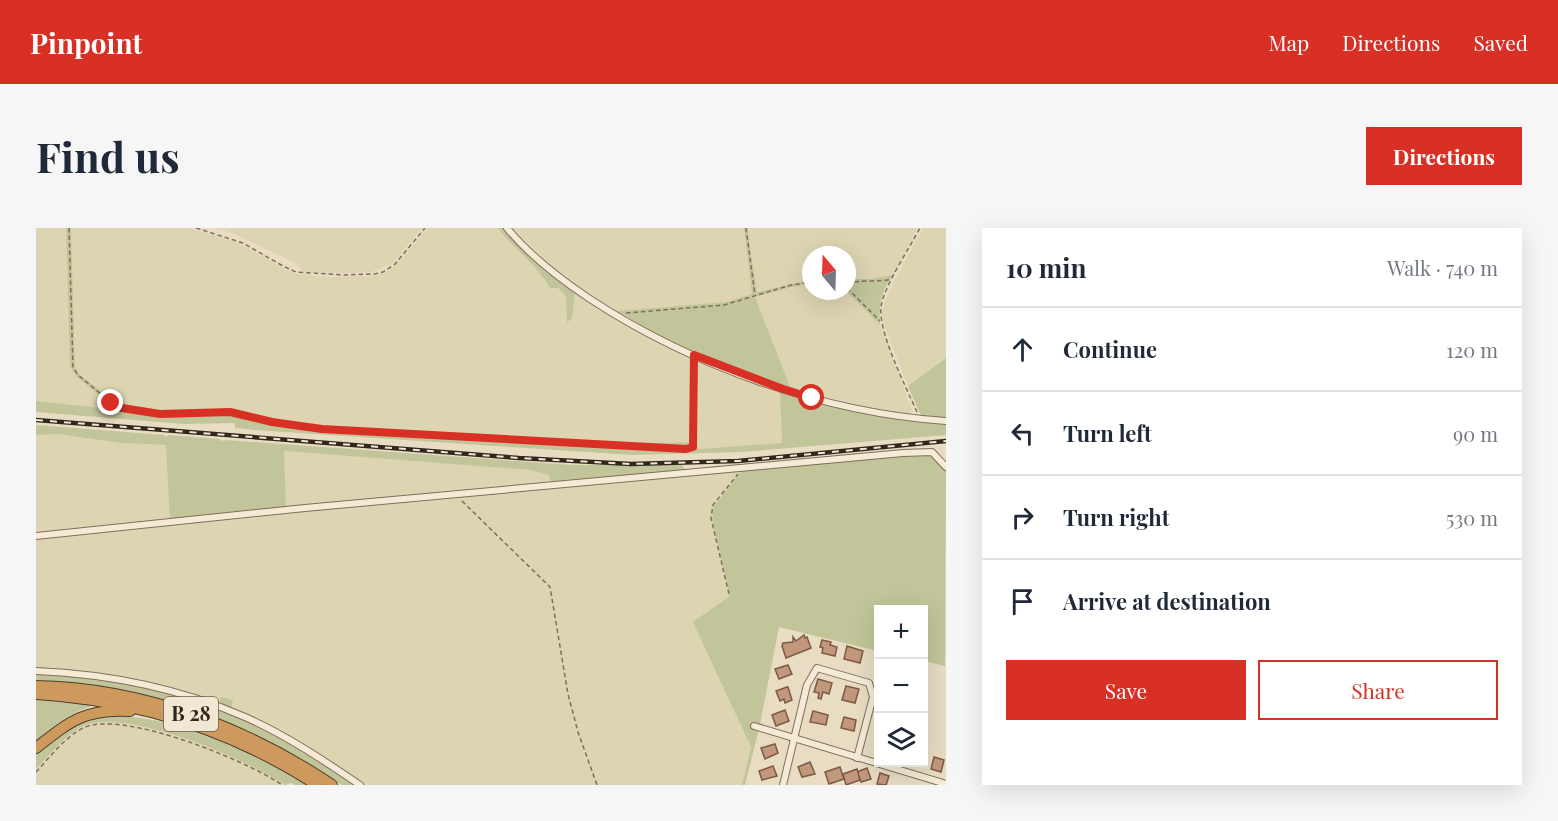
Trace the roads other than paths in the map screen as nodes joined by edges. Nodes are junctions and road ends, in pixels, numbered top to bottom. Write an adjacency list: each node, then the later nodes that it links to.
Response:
1 (507, 228): 2 (street)
2 (946, 422)
3 (946, 466): 4 (street)
4 (36, 536)
5 (36, 670): 16 (street)
6 (36, 686): 15 (highway, B 28)
7 (36, 694): 8 (highway, B 28)
8 (162, 714): 11 (highway); 14 (highway, B 28)
9 (754, 726): 10 (street)
10 (795, 739): 12 (street); 12 (street); 17 (street)
11 (36, 748)
12 (857, 758): 13 (street)
13 (946, 784)
14 (317, 785)
15 (332, 785)
16 (360, 785)
17 (783, 785)

